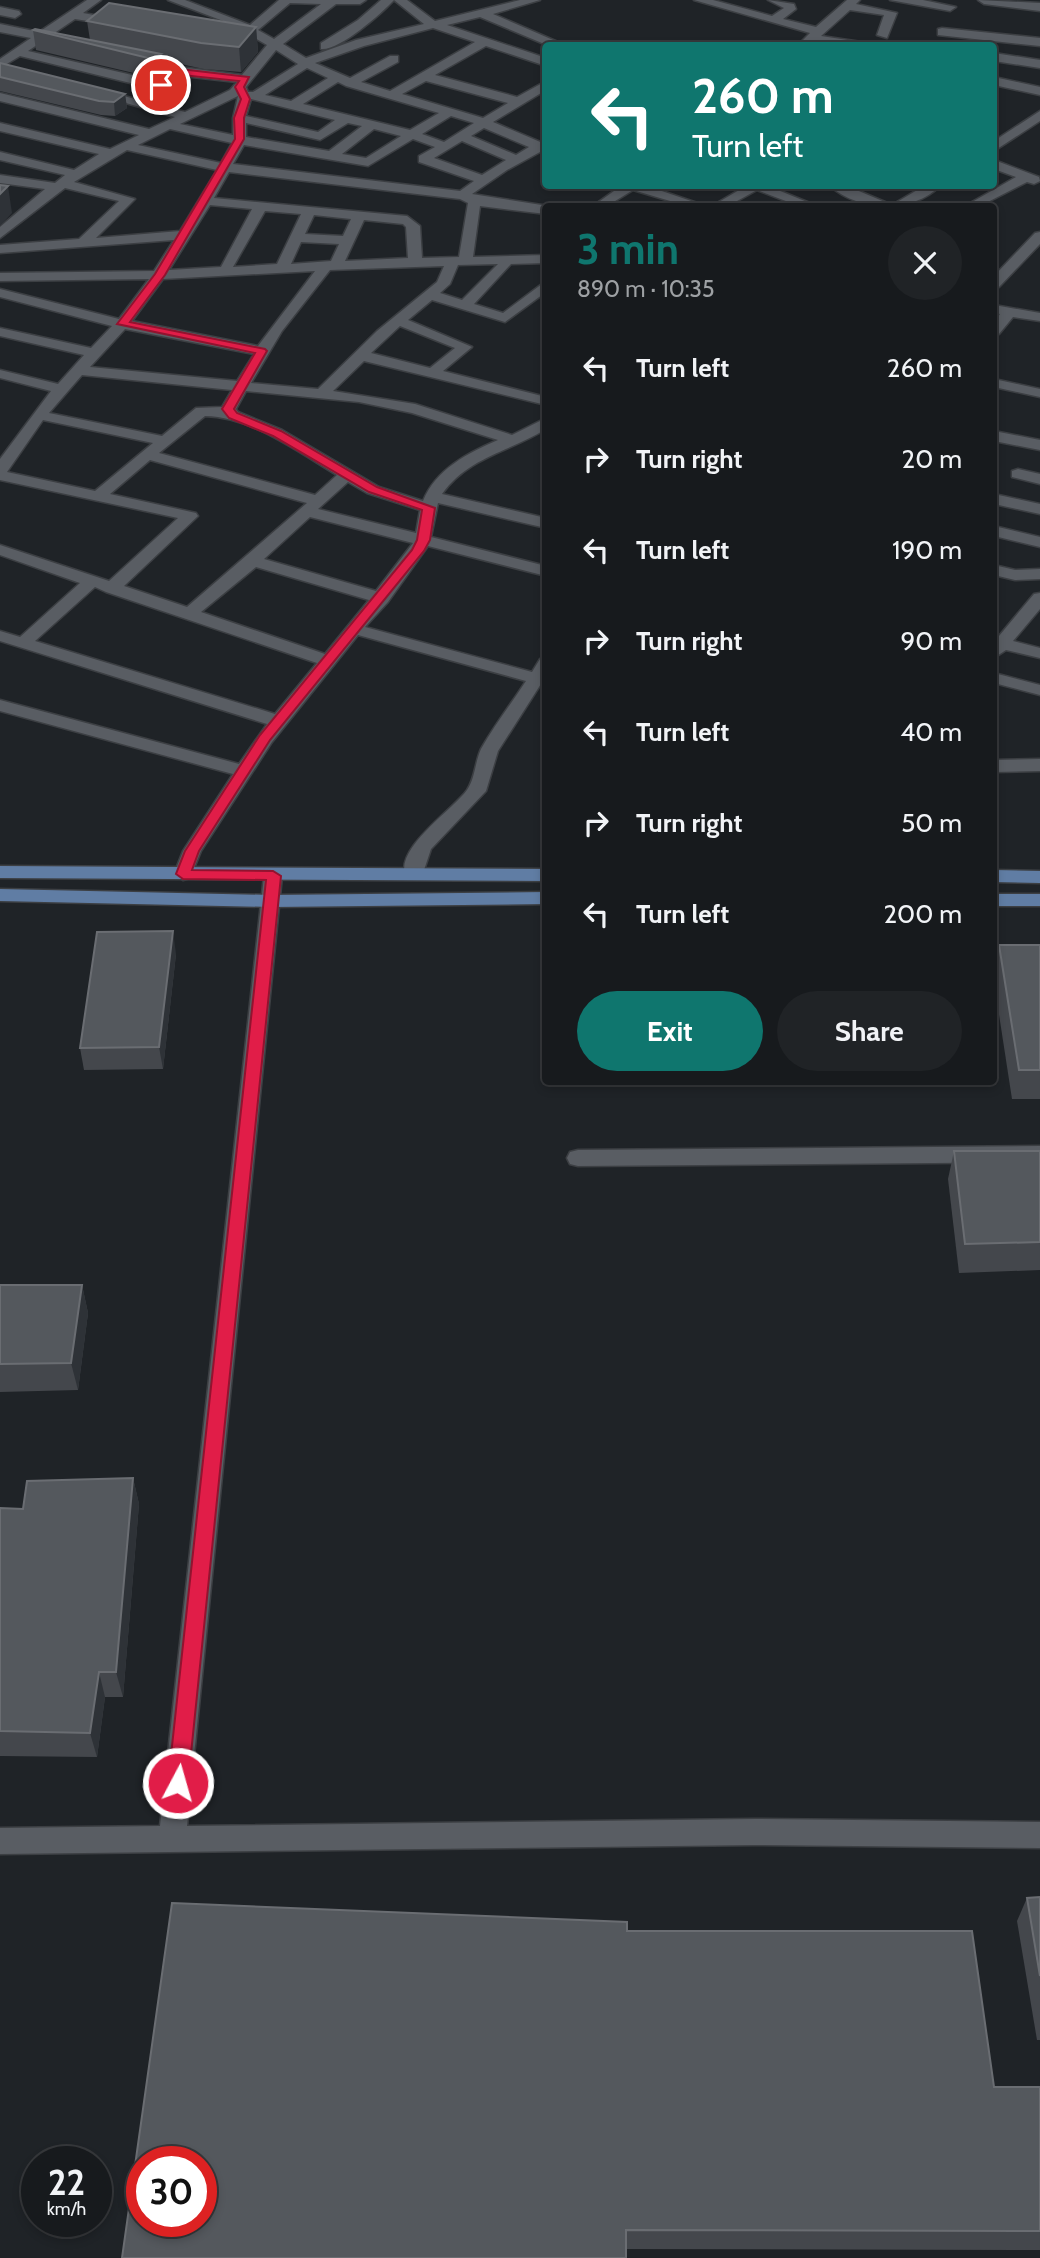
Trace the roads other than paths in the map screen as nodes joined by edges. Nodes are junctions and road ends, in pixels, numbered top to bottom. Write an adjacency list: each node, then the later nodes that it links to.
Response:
1 (95, 0): 20 (street)
2 (174, 0): 24 (street)
3 (286, 0): 24 (street)
4 (295, 0): 13 (street)
5 (360, 0): 13 (street)
6 (388, 0): 41 (street)
7 (399, 0): 22 (street)
8 (534, 0): 18 (street)
9 (700, 0): 21 (street)
10 (774, 0): 21 (street)
11 (896, 0): 15 (street)
12 (984, 0): 16 (street)
13 (332, 1): 35 (street)
14 (850, 3): 27 (street); 29 (street)
15 (952, 3): 25 (street)
16 (1040, 8)
17 (0, 11): 19 (street)
18 (481, 13): 22 (street); 31 (street)
19 (15, 14)
20 (75, 15): 26 (street); 28 (street)
21 (773, 20): 27 (street)
22 (432, 24): 30 (street); 41 (street)
23 (0, 28): 28 (street)
24 (252, 29): 35 (street)
25 (942, 32): 32 (street); 33 (street)
26 (106, 38)
27 (810, 38): 29 (street)
28 (40, 40): 36 (street)
29 (882, 40)
30 (485, 42): 40 (street); 45 (street)
31 (551, 42)
32 (940, 42)
33 (1040, 42)
34 (248, 44): 35 (street)
35 (273, 47): 41 (street); 50 (street)
36 (17, 52): 43 (street); 44 (street)
37 (997, 57): 42 (street)
38 (394, 59): 48 (street)
39 (127, 61): 44 (street)
40 (542, 61)
41 (308, 63): 46 (street); 50 (street)
42 (1040, 64)
43 (2, 66)
44 (180, 72): 50 (street)
45 (423, 76): 54 (street); 56 (street)
46 (337, 77): 48 (street); 57 (street)
47 (997, 82): 53 (street)
48 (351, 83): 51 (street)
49 (542, 88): 56 (street)
50 (246, 89): 57 (street); 61 (street); 62 (street)
51 (372, 89): 54 (street); 59 (street)
52 (89, 91): 61 (street)
53 (1040, 91)
54 (392, 95): 58 (street)
55 (0, 97): 69 (street)
56 (519, 102): 64 (street)
57 (294, 105): 59 (street)
58 (449, 112): 64 (street); 72 (street)
59 (330, 114): 63 (street)
60 (1040, 115): 68 (street)
61 (186, 116): 65 (street)
62 (239, 118): 71 (street); 74 (street)
63 (346, 118): 66 (street); 71 (street)
64 (485, 123): 73 (street); 79 (street)
65 (167, 125): 69 (street); 74 (street)
66 (372, 125): 72 (street); 75 (street)
67 (0, 127): 81 (street)
68 (1023, 128): 70 (street); 76 (street)
69 (148, 133): 77 (street)
70 (1040, 134)
71 (323, 135): 75 (street)
72 (413, 135): 78 (street); 83 (street)
73 (461, 136): 78 (street); 84 (street)
74 (240, 139): 83 (street); 86 (street)
75 (350, 141): 83 (street)
76 (997, 145)
77 (124, 146): 81 (street); 86 (street)
78 (444, 146): 89 (street)
79 (542, 148)
80 (542, 148): 84 (street)
81 (111, 153): 87 (street)
82 (0, 156): 87 (street)
83 (331, 156)
84 (515, 159): 89 (street)
85 (997, 165): 90 (street)
86 (222, 167): 98 (street); 99 (street)
87 (76, 174): 91 (street)
88 (0, 179): 91 (street)
89 (484, 180): 98 (street)
90 (1034, 180): 106 (street)
91 (60, 185): 109 (street); 118 (street)
92 (624, 189): 100 (street)
93 (645, 189): 101 (street)
94 (750, 189): 102 (street)
95 (764, 189): 103 (street)
96 (844, 189): 104 (street)
97 (922, 189): 105 (street)
98 (469, 198): 110 (street); 123 (street)
99 (206, 201): 108 (street); 114 (street)
100 (604, 203)
101 (689, 203)
102 (725, 203)
103 (802, 203)
104 (879, 203)
105 (902, 203)
106 (978, 203)
107 (9, 206): 109 (street)
108 (261, 206): 111 (street); 125 (street)
109 (29, 209): 113 (street)
110 (542, 209)
111 (309, 211): 112 (street); 116 (street)
112 (359, 215): 117 (street); 122 (street)
113 (0, 234)
114 (185, 235): 120 (street); 128 (street)
115 (1040, 236): 131 (street)
116 (296, 238): 117 (street); 127 (street)
117 (347, 240): 126 (street)
118 (83, 243): 119 (street); 120 (street)
119 (0, 249)
120 (95, 259): 128 (street); 130 (street)
121 (542, 259): 124 (street)
122 (415, 262): 123 (street); 126 (street)
123 (459, 262): 124 (street); 134 (street)
124 (499, 263): 129 (street); 135 (street)
125 (227, 266)
126 (331, 266): 127 (street); 141 (street)
127 (282, 269): 128 (street)
128 (160, 275): 139 (street)
129 (542, 276)
130 (0, 277)
131 (997, 281)
132 (542, 288): 135 (street)
133 (0, 293): 139 (street)
134 (431, 295): 135 (street); 138 (street)
135 (465, 305)
136 (1001, 310): 137 (street)
137 (1040, 317)
138 (399, 321): 143 (street); 146 (street)
139 (123, 324): 141 (street); 142 (street)
140 (0, 332): 142 (street)
141 (261, 351): 148 (street)
142 (95, 353): 144 (street)
143 (359, 355): 146 (street); 151 (street)
144 (78, 370): 148 (street); 149 (street)
145 (0, 374): 149 (street)
146 (431, 374): 152 (street)
147 (997, 384): 150 (street)
148 (242, 385): 151 (street); 153 (street)
149 (61, 388): 154 (street)
150 (1040, 393)
151 (321, 395): 158 (street)
152 (542, 400)
153 (230, 412): 160 (street); 164 (street)
154 (39, 415): 159 (street); 160 (street)
155 (542, 425): 158 (street)
156 (0, 436): 159 (street)
157 (997, 437): 161 (street)
158 (514, 440): 169 (street)
159 (20, 441): 163 (street)
160 (165, 441): 162 (street)
161 (1040, 445)
162 (148, 455): 167 (street); 170 (street)
163 (0, 473): 167 (street)
164 (346, 474): 169 (street); 170 (street)
165 (1018, 474): 166 (street)
166 (1040, 478)
167 (99, 495): 182 (street)
168 (997, 500): 171 (street)
169 (430, 503): 172 (street); 174 (street)
170 (312, 506): 174 (street); 177 (street)
171 (1040, 509)
172 (542, 522)
173 (997, 532): 175 (street)
174 (424, 540): 178 (street); 183 (street)
175 (1040, 542)
176 (0, 550): 181 (street)
177 (253, 561): 183 (street); 185 (street)
178 (542, 570)
179 (997, 571): 180 (street)
180 (1040, 574)
181 (92, 581): 182 (street); 188 (street)
182 (113, 587): 185 (street)
183 (382, 598): 186 (street)
184 (1040, 598): 189 (street)
185 (190, 613): 191 (street)
186 (355, 629): 191 (street); 193 (street)
187 (0, 636): 188 (street)
188 (23, 643): 197 (street)
189 (998, 648): 190 (street)
190 (1040, 653)
191 (326, 660): 197 (street)
192 (542, 668): 193 (street)
193 (534, 678): 203 (street)
194 (997, 679): 195 (street)
195 (1040, 690)
196 (0, 705): 200 (street)
197 (278, 721): 200 (street)
198 (1040, 765): 199 (street)
199 (997, 766)
200 (243, 771): 202 (street)
201 (0, 872): 202 (main road)
202 (183, 874): 205 (main road)
203 (414, 875): 204 (main road); 205 (main road)
204 (542, 875)
205 (273, 876): 212 (street)
206 (997, 876): 207 (main road)
207 (1040, 877)
208 (0, 895): 212 (main road)
209 (542, 898): 212 (main road)
210 (997, 900): 211 (main road)
211 (1040, 900)
212 (271, 901): 216 (street)
213 (1040, 1154): 214 (street)
214 (578, 1158)
215 (1040, 1835): 216 (street)
216 (172, 1839): 217 (street)
217 (0, 1841)

